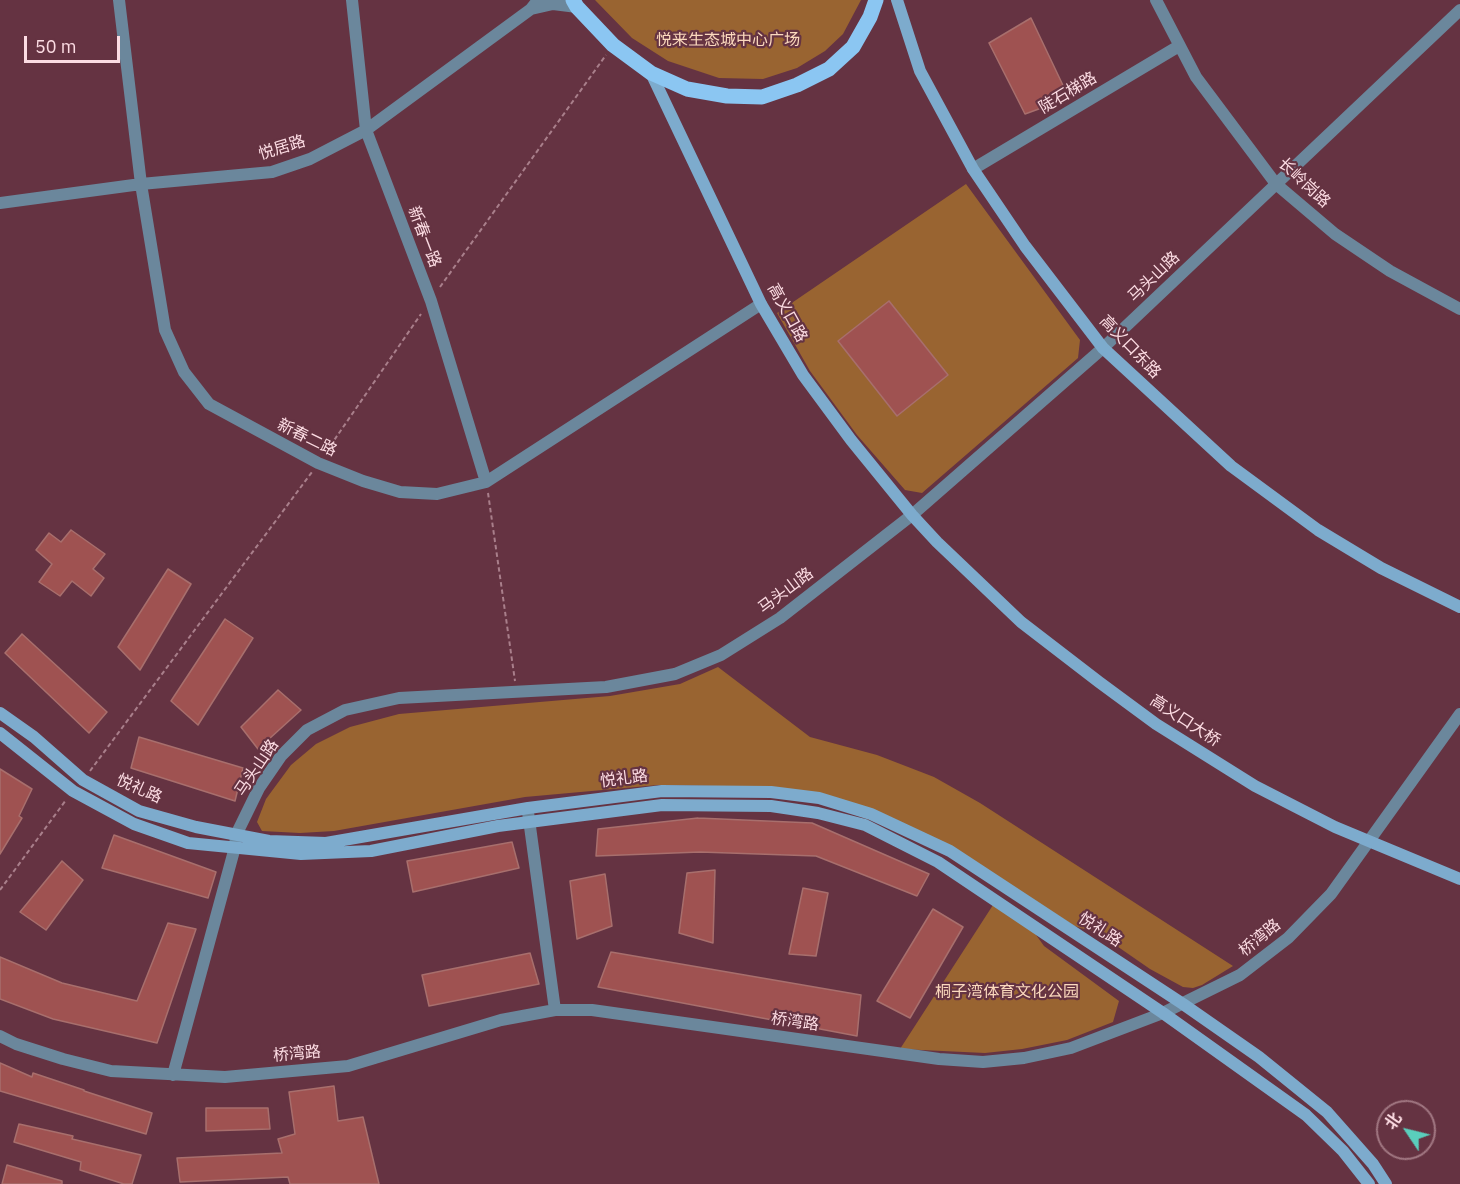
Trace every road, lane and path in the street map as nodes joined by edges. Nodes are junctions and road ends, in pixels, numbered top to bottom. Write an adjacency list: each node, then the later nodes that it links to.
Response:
1 (119, 0): 14 (street, 新春二路)
2 (352, 0): 12 (street, 新春一路)
3 (876, 0): 11 (main road)
4 (897, 0): 13 (main road, 高义口东路)
5 (1156, 0): 10 (street, 长岭岗路)
6 (575, 4): 7 (street); 9 (main road)
7 (534, 5): 12 (street, 悦居路)
8 (1460, 10): 15 (street, 马头山路)
9 (613, 45): 11 (main road); 17 (path)
10 (1179, 46): 13 (street, 陡石梯路); 15 (street, 长岭岗路)
11 (651, 73): 18 (main road, 高义口路)
12 (366, 130): 14 (street, 悦居路); 17 (street, 新春一路)
13 (973, 169): 20 (main road, 高义口东路)
14 (141, 184): 16 (street, 悦居路); 21 (street, 新春二路)
15 (1276, 184): 19 (street, 长岭岗路); 20 (street, 马头山路)
16 (0, 203)
17 (431, 301): 21 (path); 22 (street, 新春一路)
18 (761, 304): 22 (street, 新春二路); 23 (main road, 高义口路)
19 (1460, 309)
20 (1103, 348): 23 (street, 马头山路); 25 (main road, 高义口东路)
21 (318, 463): 22 (street, 新春二路); 30 (path)
22 (486, 482): 26 (path)
23 (912, 515): 24 (main road, 高义口路); 26 (street, 马头山路)
24 (937, 542): 35 (main road, 高义口大桥)
25 (1460, 608)
26 (517, 692): 34 (street, 马头山路)
27 (0, 713): 30 (main road, 悦礼路)
28 (1460, 714): 37 (street, 桥湾路)
29 (0, 733): 31 (main road, 悦礼路)
30 (83, 780): 34 (main road, 悦礼路)
31 (73, 791): 34 (main road, 悦礼路); 36 (path)
32 (528, 807): 33 (street); 34 (main road, 悦礼路); 37 (main road, 悦礼路)
33 (530, 822): 34 (main road, 悦礼路); 38 (street); 39 (main road, 悦礼路)
34 (235, 841): 41 (street, 马头山路)
35 (1455, 877)
36 (0, 890)
37 (1183, 1004): 39 (street, 桥湾路); 43 (main road, 悦礼路)
38 (555, 1010): 39 (street, 桥湾路); 41 (street, 桥湾路)
39 (1163, 1013): 42 (main road, 悦礼路)
40 (0, 1036): 41 (street, 桥湾路)
41 (173, 1075)
42 (1369, 1184)
43 (1386, 1184)

